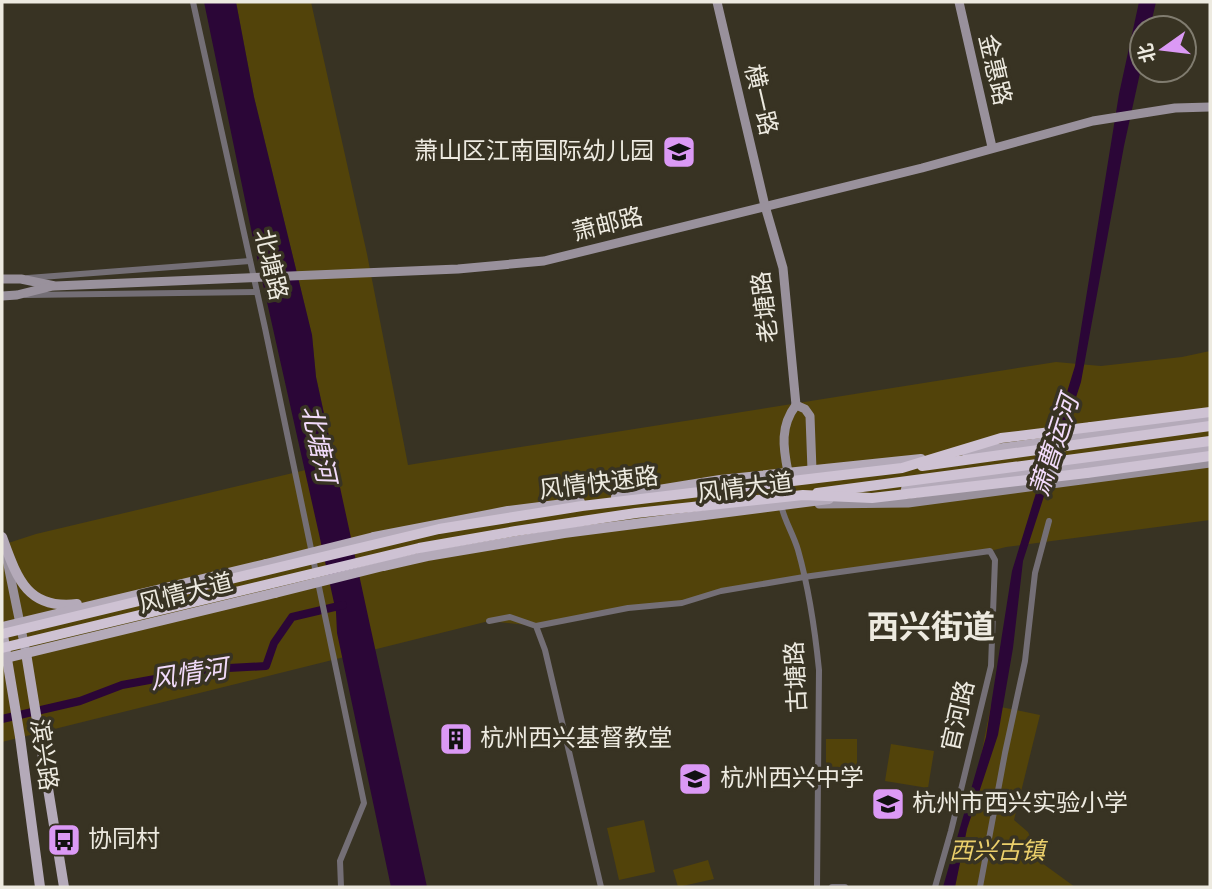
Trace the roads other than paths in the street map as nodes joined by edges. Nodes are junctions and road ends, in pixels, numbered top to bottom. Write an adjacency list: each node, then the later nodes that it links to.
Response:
1 (193, 2): 7 (street, 北塘路)
2 (717, 2): 6 (street, 横一路)
3 (958, 2): 5 (street, 金惠路)
4 (1210, 107): 5 (street, 萧邮路)
5 (992, 147): 6 (street, 萧邮路)
6 (765, 206): 8 (street, 萧邮路); 15 (street, 老塘路)
7 (250, 261): 8 (street, 北塘路); 10 (street)
8 (253, 277): 11 (street, 萧邮路); 12 (street, 北塘路)
9 (2, 279): 10 (street, 萧邮路)
10 (21, 279): 11 (street, 萧邮路)
11 (55, 286): 13 (street)
12 (257, 292): 13 (street); 41 (street, 北塘路)
13 (17, 295): 14 (street)
14 (2, 296)
15 (796, 405): 25 (street, 老塘路); 26 (street, 老塘路)
16 (1210, 412): 19 (highway)
17 (1210, 420): 19 (main road, 风情大道)
18 (1210, 426): 24 (highway, 风情快速路, bridge)
19 (1089, 431): 24 (highway, bridge); 25 (main road, 风情大道)
20 (1210, 441): 27 (highway, 风情快速路, bridge)
21 (1210, 448): 27 (main road, 风情大道)
22 (1210, 456): 27 (highway, bridge)
23 (1210, 463): 27 (street)
24 (902, 468): 36 (highway, 风情快速路, bridge)
25 (812, 470): 26 (main road, 风情大道)
26 (788, 472): 28 (street); 32 (main road, 风情大道, bridge)
27 (802, 499): 28 (main road, 风情大道); 38 (highway, 风情快速路, bridge)
28 (781, 505): 31 (street, 古塘路); 37 (main road, 风情大道, bridge)
29 (1049, 522): 47 (street)
30 (2, 538): 32 (main road); 34 (street)
31 (804, 577): 35 (street); 43 (street, 古塘路); 46 (street, 官河路)
32 (120, 599): 34 (main road, 风情大道)
33 (489, 621): 35 (street)
34 (21, 623): 36 (main road, 风情大道); 37 (street)
35 (536, 626): 42 (street)
36 (2, 630): 38 (main road, 滨兴路)
37 (26, 653): 38 (main road, 风情大道); 40 (main road, 滨兴路)
38 (4, 655): 39 (main road, 滨兴路)
39 (40, 887)
40 (64, 887)
41 (341, 887)
42 (601, 887)
43 (817, 887)
44 (832, 887): 45 (street)
45 (845, 887)
46 (934, 887)
47 (979, 887)

